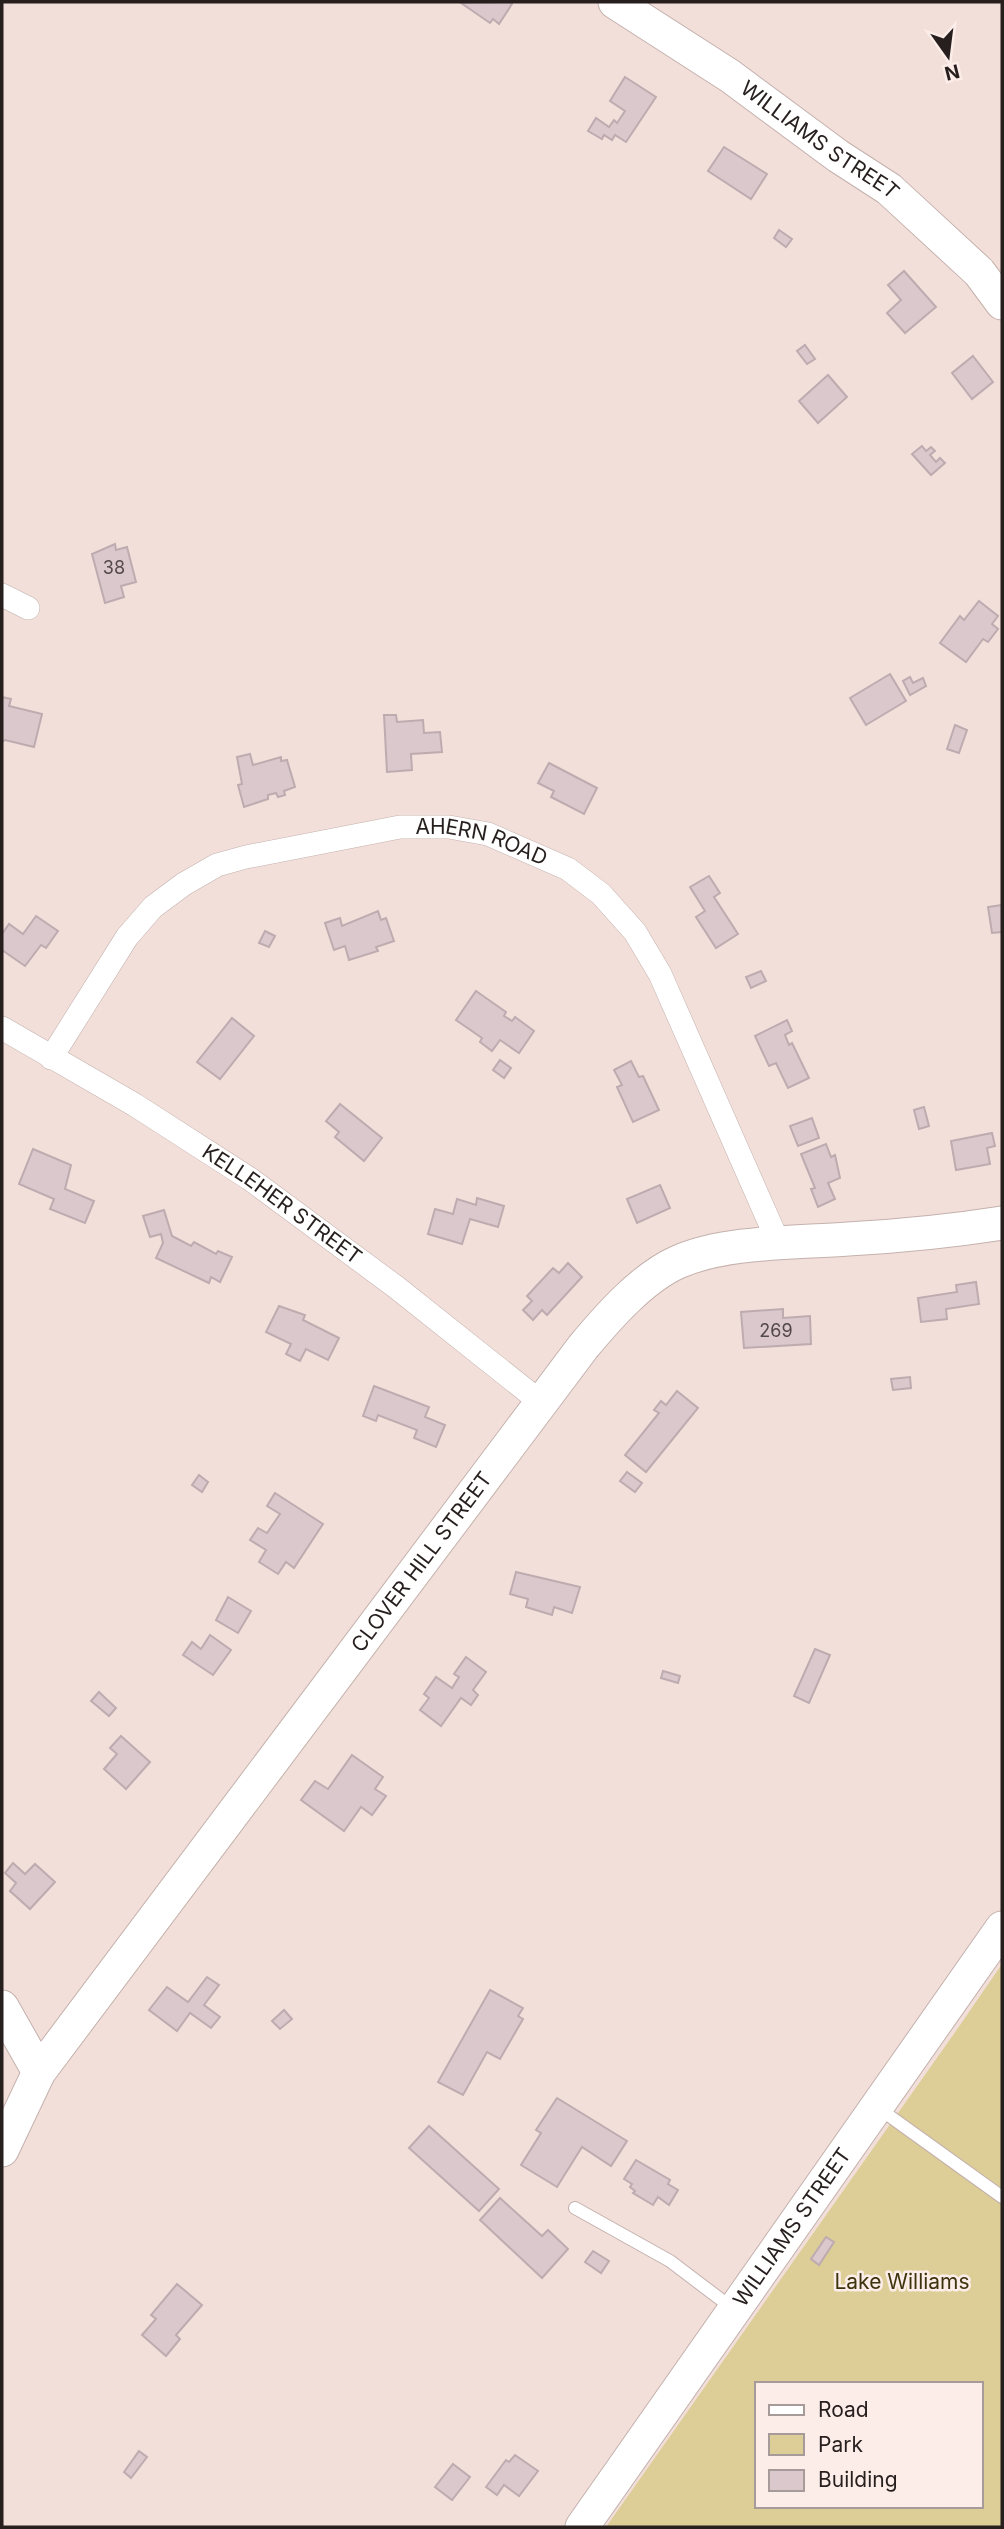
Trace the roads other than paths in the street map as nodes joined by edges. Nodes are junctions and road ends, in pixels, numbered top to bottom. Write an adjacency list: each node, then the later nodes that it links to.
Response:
1 (622, 4): 2 (street, WILLIAMS STREET)
2 (1002, 303)
3 (2, 595): 4 (street)
4 (28, 608)
5 (2, 1028): 6 (street, KELLEHER STREET)
6 (51, 1058): 8 (street, AHERN ROAD); 9 (street, KELLEHER STREET)
7 (1002, 1223): 8 (street, CLOVER HILL STREET)
8 (779, 1244): 9 (street, CLOVER HILL STREET)
9 (543, 1404): 12 (street, CLOVER HILL STREET)
10 (1002, 1928): 13 (street, WILLIAMS STREET)
11 (2, 2007): 12 (street)
12 (39, 2072): 14 (street, CLOVER HILL STREET)
13 (877, 2107): 15 (lane); 17 (street, WILLIAMS STREET)
14 (2, 2150)
15 (1002, 2197)
16 (575, 2208): 17 (lane)
17 (735, 2311): 18 (street, WILLIAMS STREET)
18 (582, 2527)

